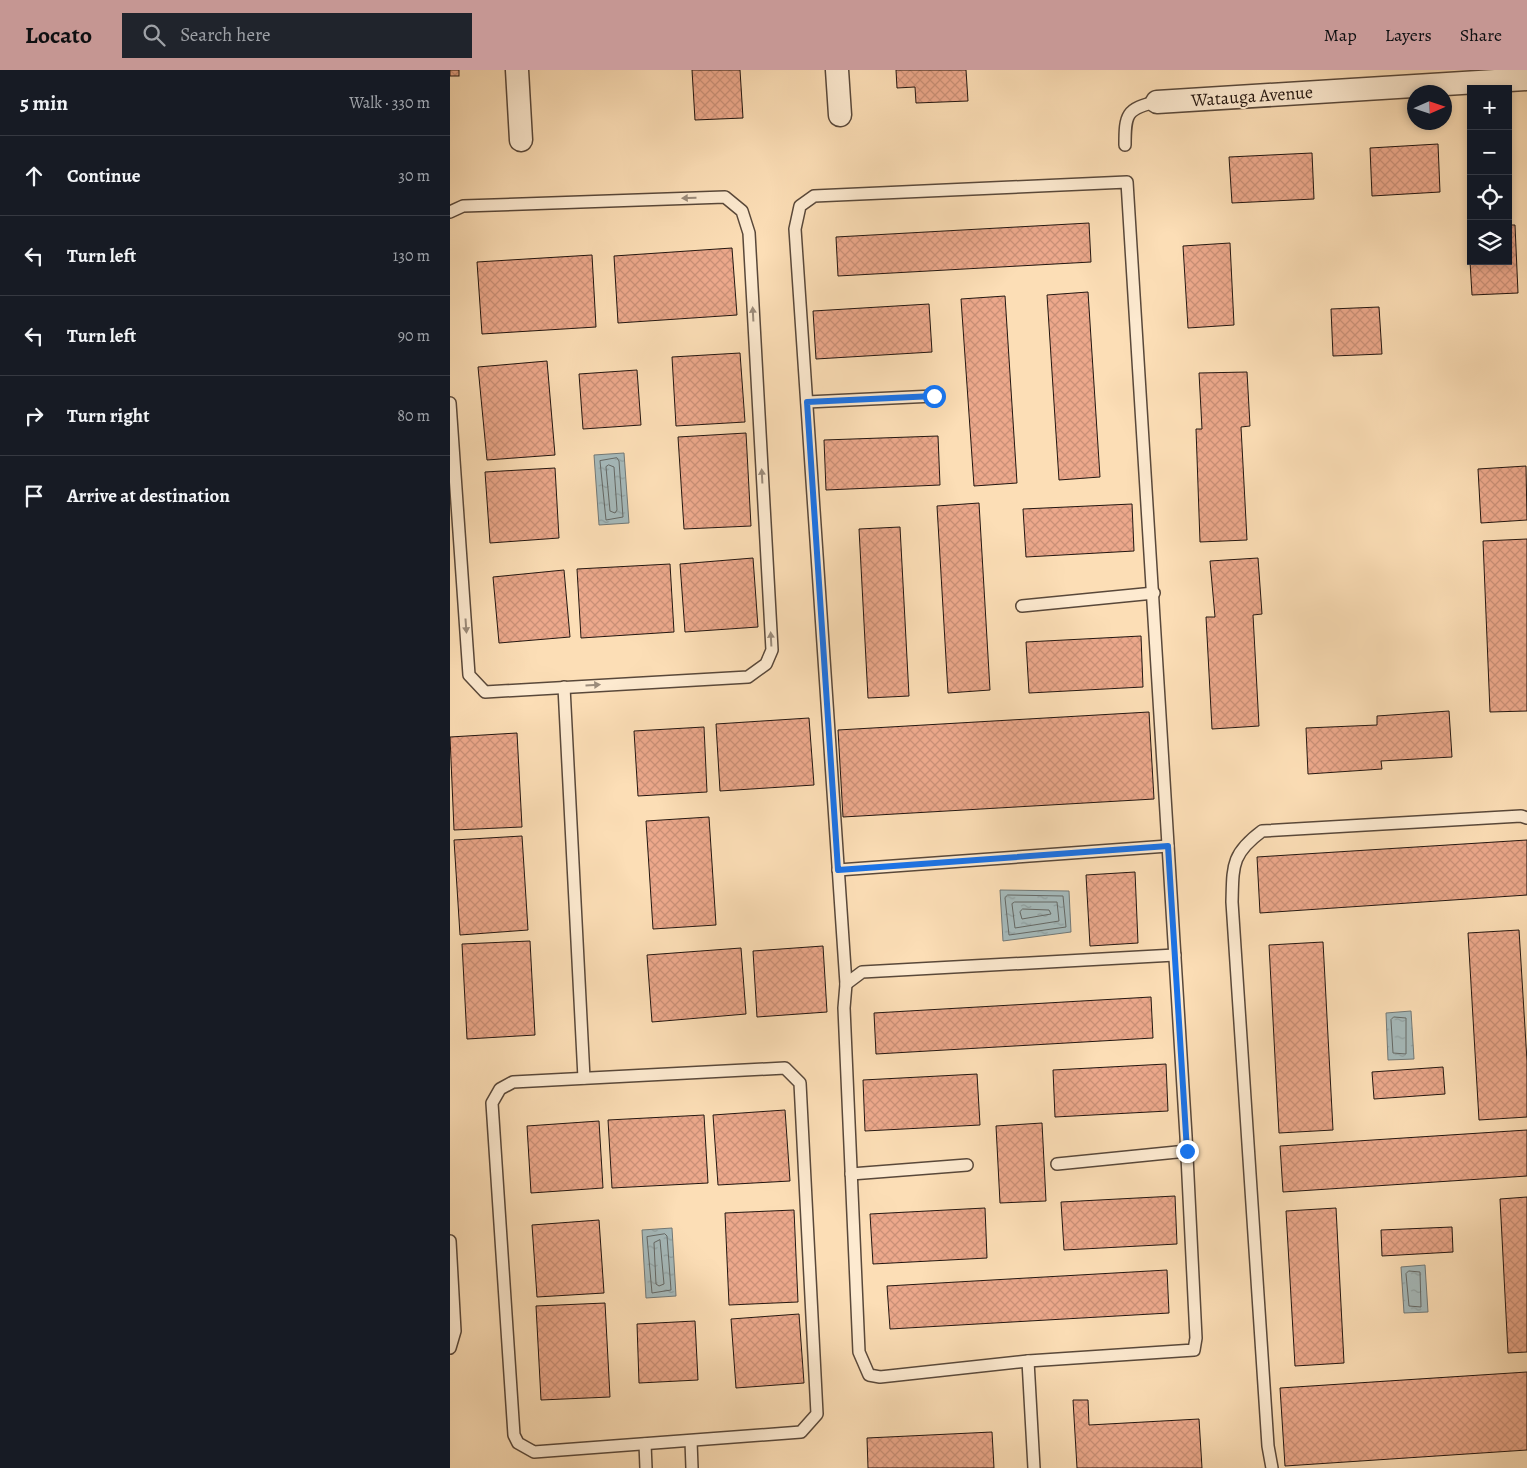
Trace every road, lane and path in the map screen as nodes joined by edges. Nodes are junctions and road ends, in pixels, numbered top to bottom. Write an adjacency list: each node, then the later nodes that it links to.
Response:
1 (517, 70): 6 (street)
2 (837, 70): 5 (street)
3 (1527, 79): 4 (street, Watauga Avenue)
4 (1157, 102): 7 (lane)
5 (840, 115)
6 (521, 140)
7 (1125, 144)
8 (450, 212): 14 (lane, one-way to 8)
9 (934, 396): 10 (lane)
10 (807, 402): 12 (lane); 17 (lane)
11 (450, 403): 14 (lane, one-way to 14)
12 (1154, 593): 13 (lane); 16 (lane)
13 (1022, 606)
14 (564, 687): 20 (lane)
15 (1527, 818): 33 (lane)
16 (1168, 846): 17 (lane); 18 (lane)
17 (838, 870): 19 (lane)
18 (1175, 955): 19 (lane); 21 (lane)
19 (846, 984): 24 (lane)
20 (584, 1078): 28 (lane); 29 (lane)
21 (1187, 1151): 22 (lane); 27 (lane)
22 (1057, 1164)
23 (967, 1165): 24 (lane)
24 (852, 1174): 27 (lane)
25 (450, 1241): 26 (lane)
26 (450, 1348)
27 (1028, 1361): 32 (lane)
28 (690, 1441): 29 (lane); 31 (lane)
29 (644, 1444): 30 (lane)
30 (646, 1468)
31 (692, 1468)
32 (1034, 1468)
33 (1272, 1468)

